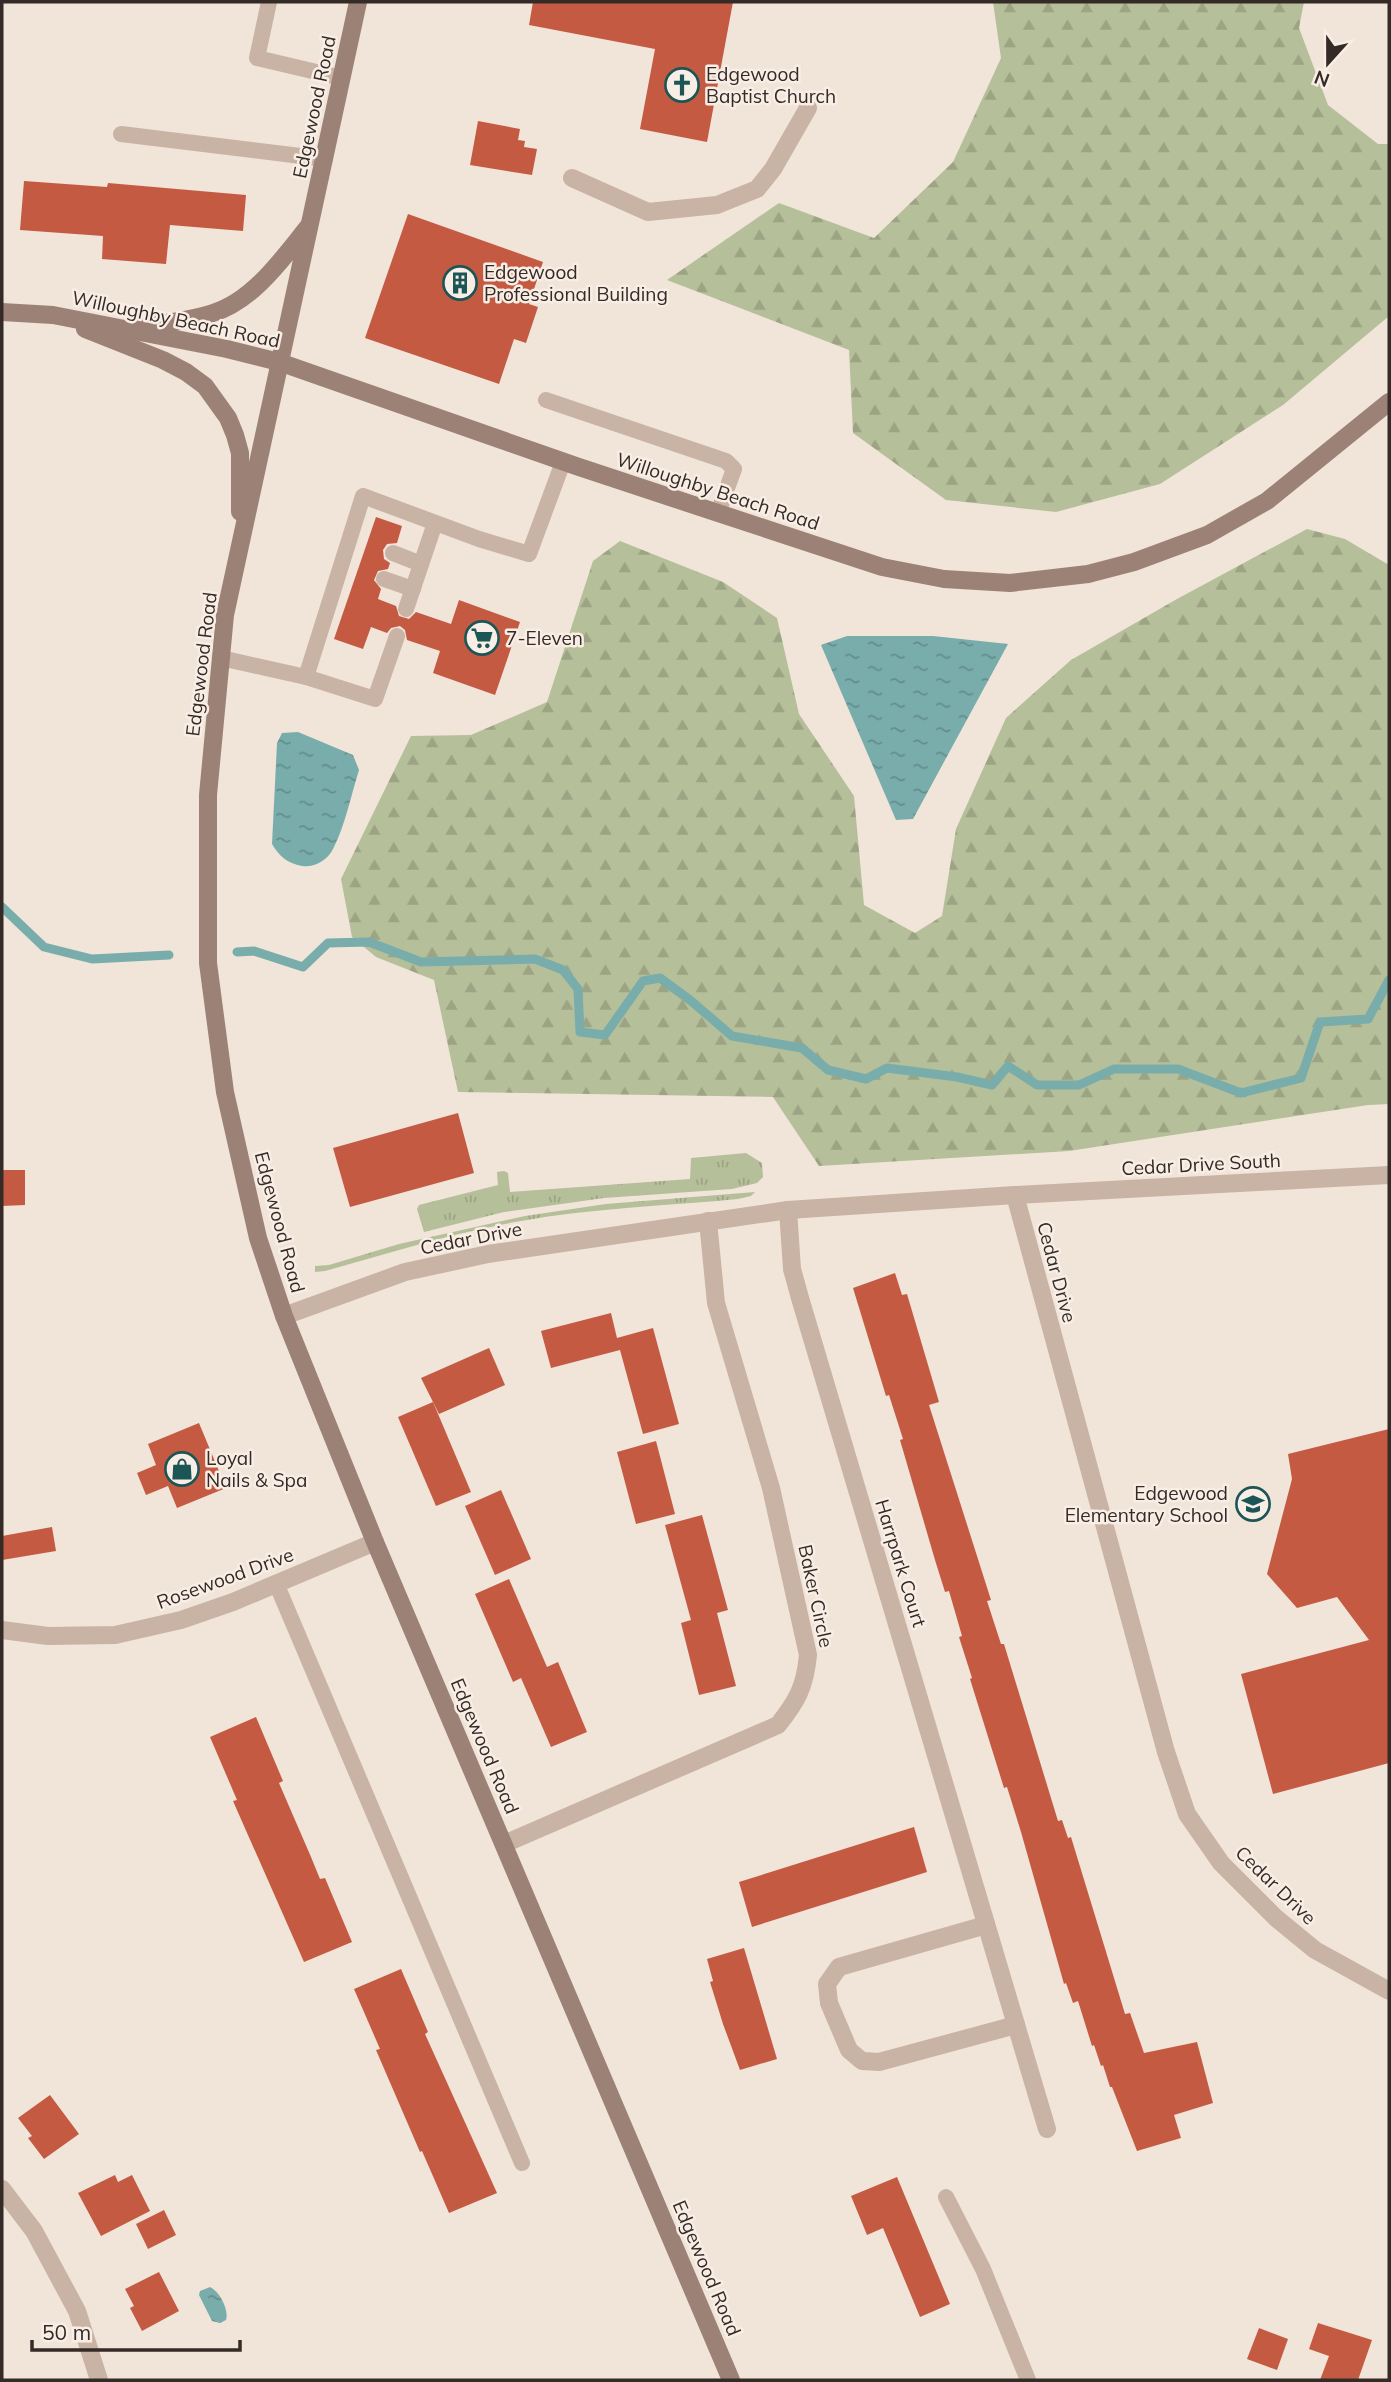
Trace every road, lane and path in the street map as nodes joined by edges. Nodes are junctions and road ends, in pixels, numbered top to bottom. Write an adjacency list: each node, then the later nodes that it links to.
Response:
1 (269, 2): 3 (lane)
2 (358, 2): 3 (main road, Edgewood Road)
3 (342, 78): 6 (main road, Edgewood Road)
4 (808, 108): 7 (street)
5 (121, 134): 6 (lane)
6 (325, 159): 8 (main road, Edgewood Road)
7 (572, 178)
8 (312, 221): 11 (main road); 12 (main road, Edgewood Road)
9 (2, 313): 10 (main road, Willoughby Beach Road)
10 (53, 315): 11 (main road, Willoughby Beach Road); 19 (main road)
11 (128, 330): 12 (main road, Willoughby Beach Road)
12 (279, 362): 15 (main road, Willoughby Beach Road); 19 (main road, Edgewood Road)
13 (546, 400): 16 (lane)
14 (1389, 402): 16 (main road, Willoughby Beach Road)
15 (562, 462): 16 (main road, Willoughby Beach Road); 17 (lane)
16 (718, 513)
17 (435, 523): 18 (lane); 22 (lane)
18 (350, 538): 20 (lane); 23 (lane)
19 (241, 539): 29 (main road, Edgewood Road)
20 (366, 544)
21 (393, 553): 22 (lane)
22 (421, 564): 26 (lane)
23 (341, 565): 24 (lane); 30 (lane)
24 (358, 570)
25 (384, 579): 26 (lane)
26 (413, 589): 27 (lane)
27 (405, 609)
28 (397, 636): 30 (lane)
29 (221, 658): 30 (lane); 35 (main road, Edgewood Road)
30 (306, 677)
31 (1389, 1175): 32 (street, Cedar Drive South)
32 (1015, 1195): 33 (street, Cedar Drive); 41 (street, Cedar Drive)
33 (788, 1210): 34 (street, Cedar Drive); 40 (street, Harrpark Court)
34 (708, 1221): 35 (street, Cedar Drive); 39 (street, Baker Circle)
35 (284, 1316): 36 (main road, Edgewood Road)
36 (375, 1542): 37 (street, Rosewood Drive); 39 (main road, Edgewood Road)
37 (276, 1583): 38 (street, Rosewood Drive); 44 (lane)
38 (2, 1630)
39 (504, 1844): 48 (main road, Edgewood Road)
40 (986, 1925): 42 (street, Harrpark Court); 42 (street)
41 (1389, 1991)
42 (1016, 2025): 43 (street, Harrpark Court)
43 (1047, 2129)
44 (522, 2163)
45 (2, 2189): 47 (street)
46 (946, 2197): 49 (lane)
47 (99, 2380)
48 (731, 2380)
49 (1028, 2380)

